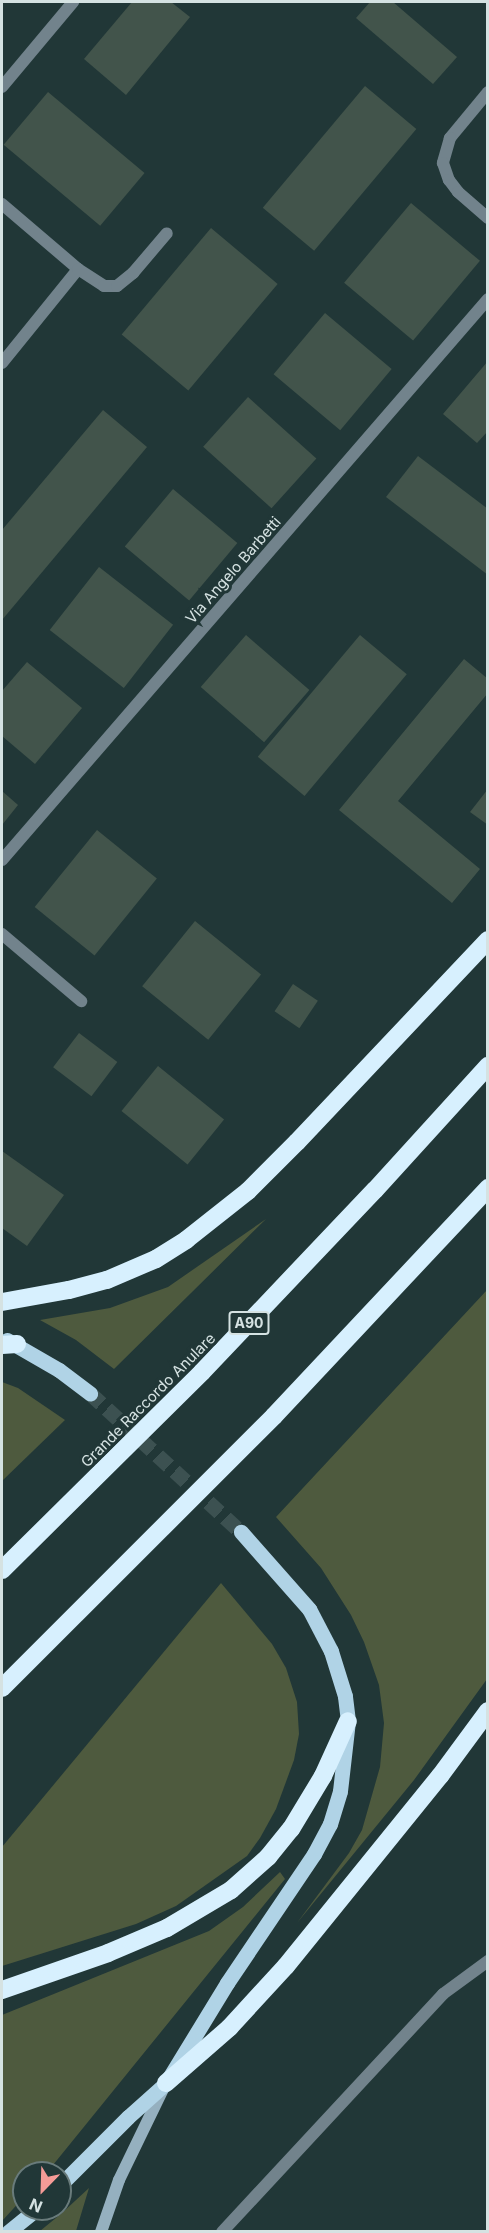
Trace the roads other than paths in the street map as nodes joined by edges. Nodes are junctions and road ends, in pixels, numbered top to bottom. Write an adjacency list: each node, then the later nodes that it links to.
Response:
1 (73, 2): 2 (street)
2 (2, 87)
3 (488, 92): 5 (street)
4 (2, 204): 7 (street)
5 (488, 218)
6 (167, 233): 7 (street)
7 (78, 268): 9 (street)
8 (488, 299): 10 (street, Via Angelo Barbetti)
9 (2, 363)
10 (2, 860)
11 (2, 934): 13 (street)
12 (488, 940): 16 (highway)
13 (81, 1001)
14 (488, 1066): 20 (highway, Grande Raccordo Anulare / A90)
15 (488, 1188): 21 (highway)
16 (2, 1302)
17 (7, 1342): 18 (main road)
18 (90, 1393)
19 (241, 1532): 23 (main road)
20 (2, 1570)
21 (2, 1688)
22 (488, 1711): 26 (highway)
23 (348, 1721): 25 (highway); 26 (main road)
24 (488, 1960): 31 (street)
25 (2, 1990)
26 (166, 2083): 27 (main road); 30 (main road)
27 (72, 2173)
28 (21, 2221): 29 (main road)
29 (8, 2232)
30 (101, 2232)
31 (222, 2232)

